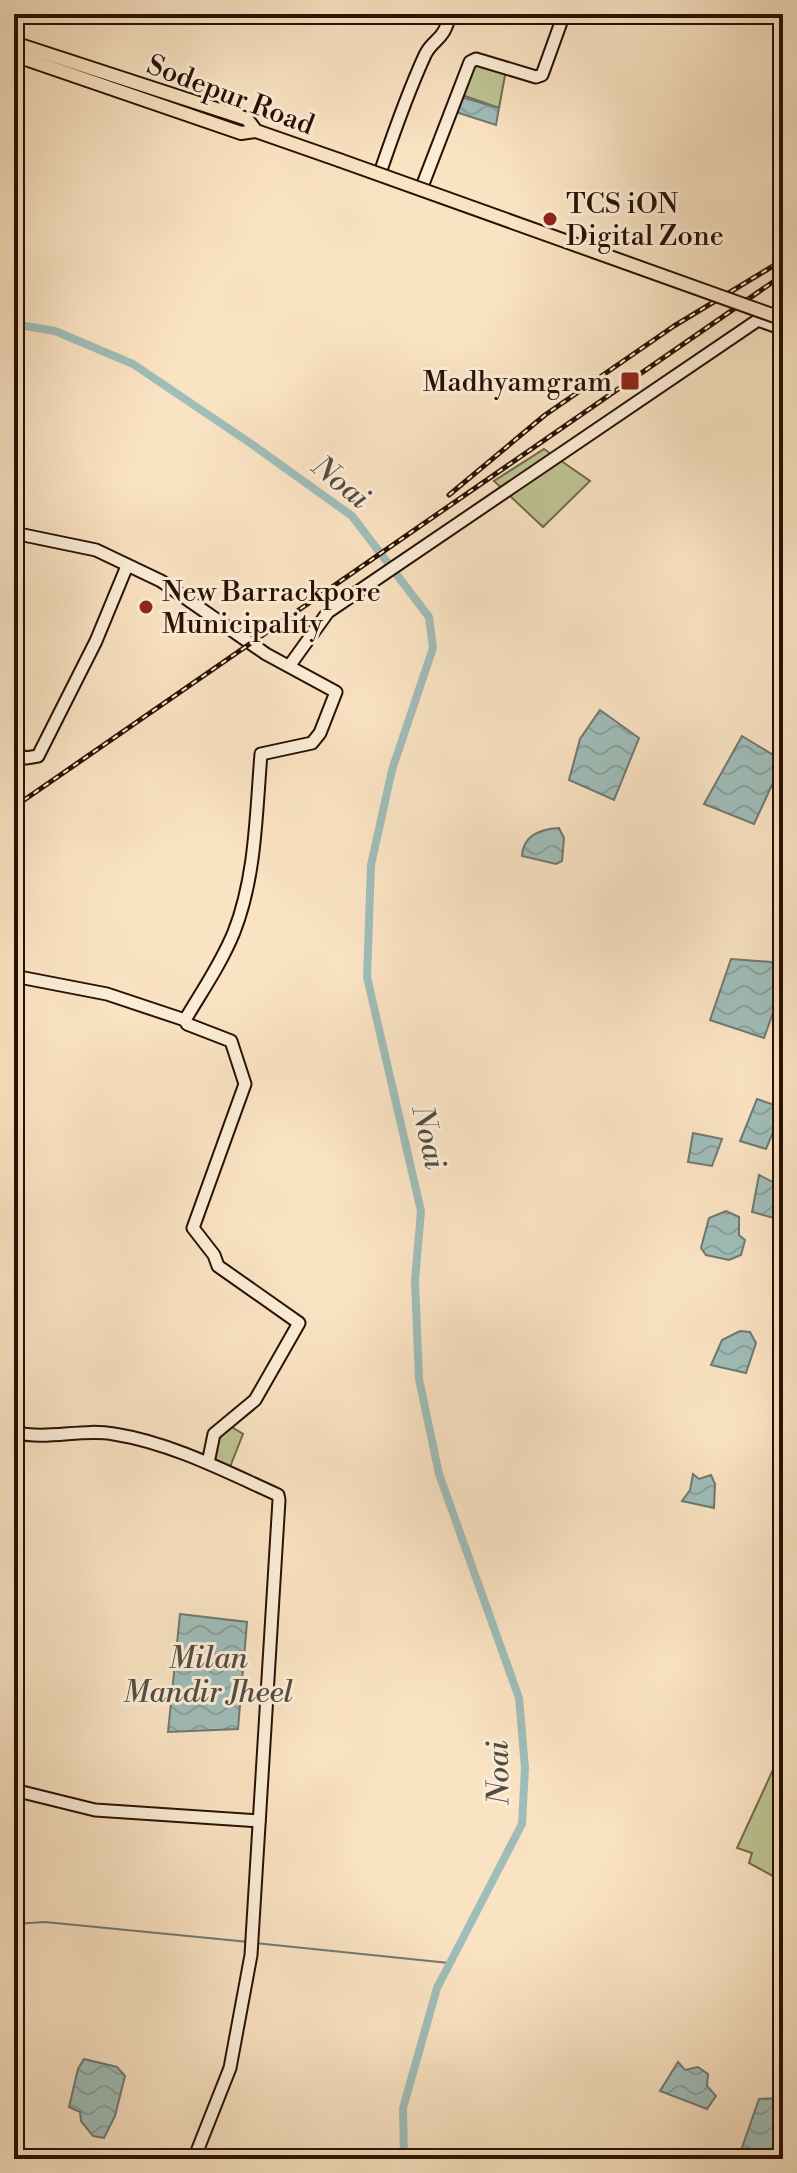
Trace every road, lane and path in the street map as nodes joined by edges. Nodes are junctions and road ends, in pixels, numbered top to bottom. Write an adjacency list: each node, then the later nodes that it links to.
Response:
1 (450, 14): 6 (street)
2 (564, 14): 7 (street)
3 (14, 43): 5 (main road, Sodepur Road)
4 (14, 55): 5 (main road)
5 (256, 131): 8 (main road, Sodepur Road, bridge)
6 (382, 167)
7 (423, 184)
8 (783, 319)
9 (783, 329): 12 (street)
10 (14, 533): 11 (street)
11 (127, 566): 12 (street); 13 (street)
12 (290, 665): 15 (street)
13 (14, 753)
14 (14, 976): 15 (street)
15 (185, 1020): 17 (street)
16 (14, 1432): 17 (street)
17 (208, 1463): 19 (street)
18 (14, 1790): 19 (street)
19 (259, 1821): 20 (street)
20 (194, 2159)

